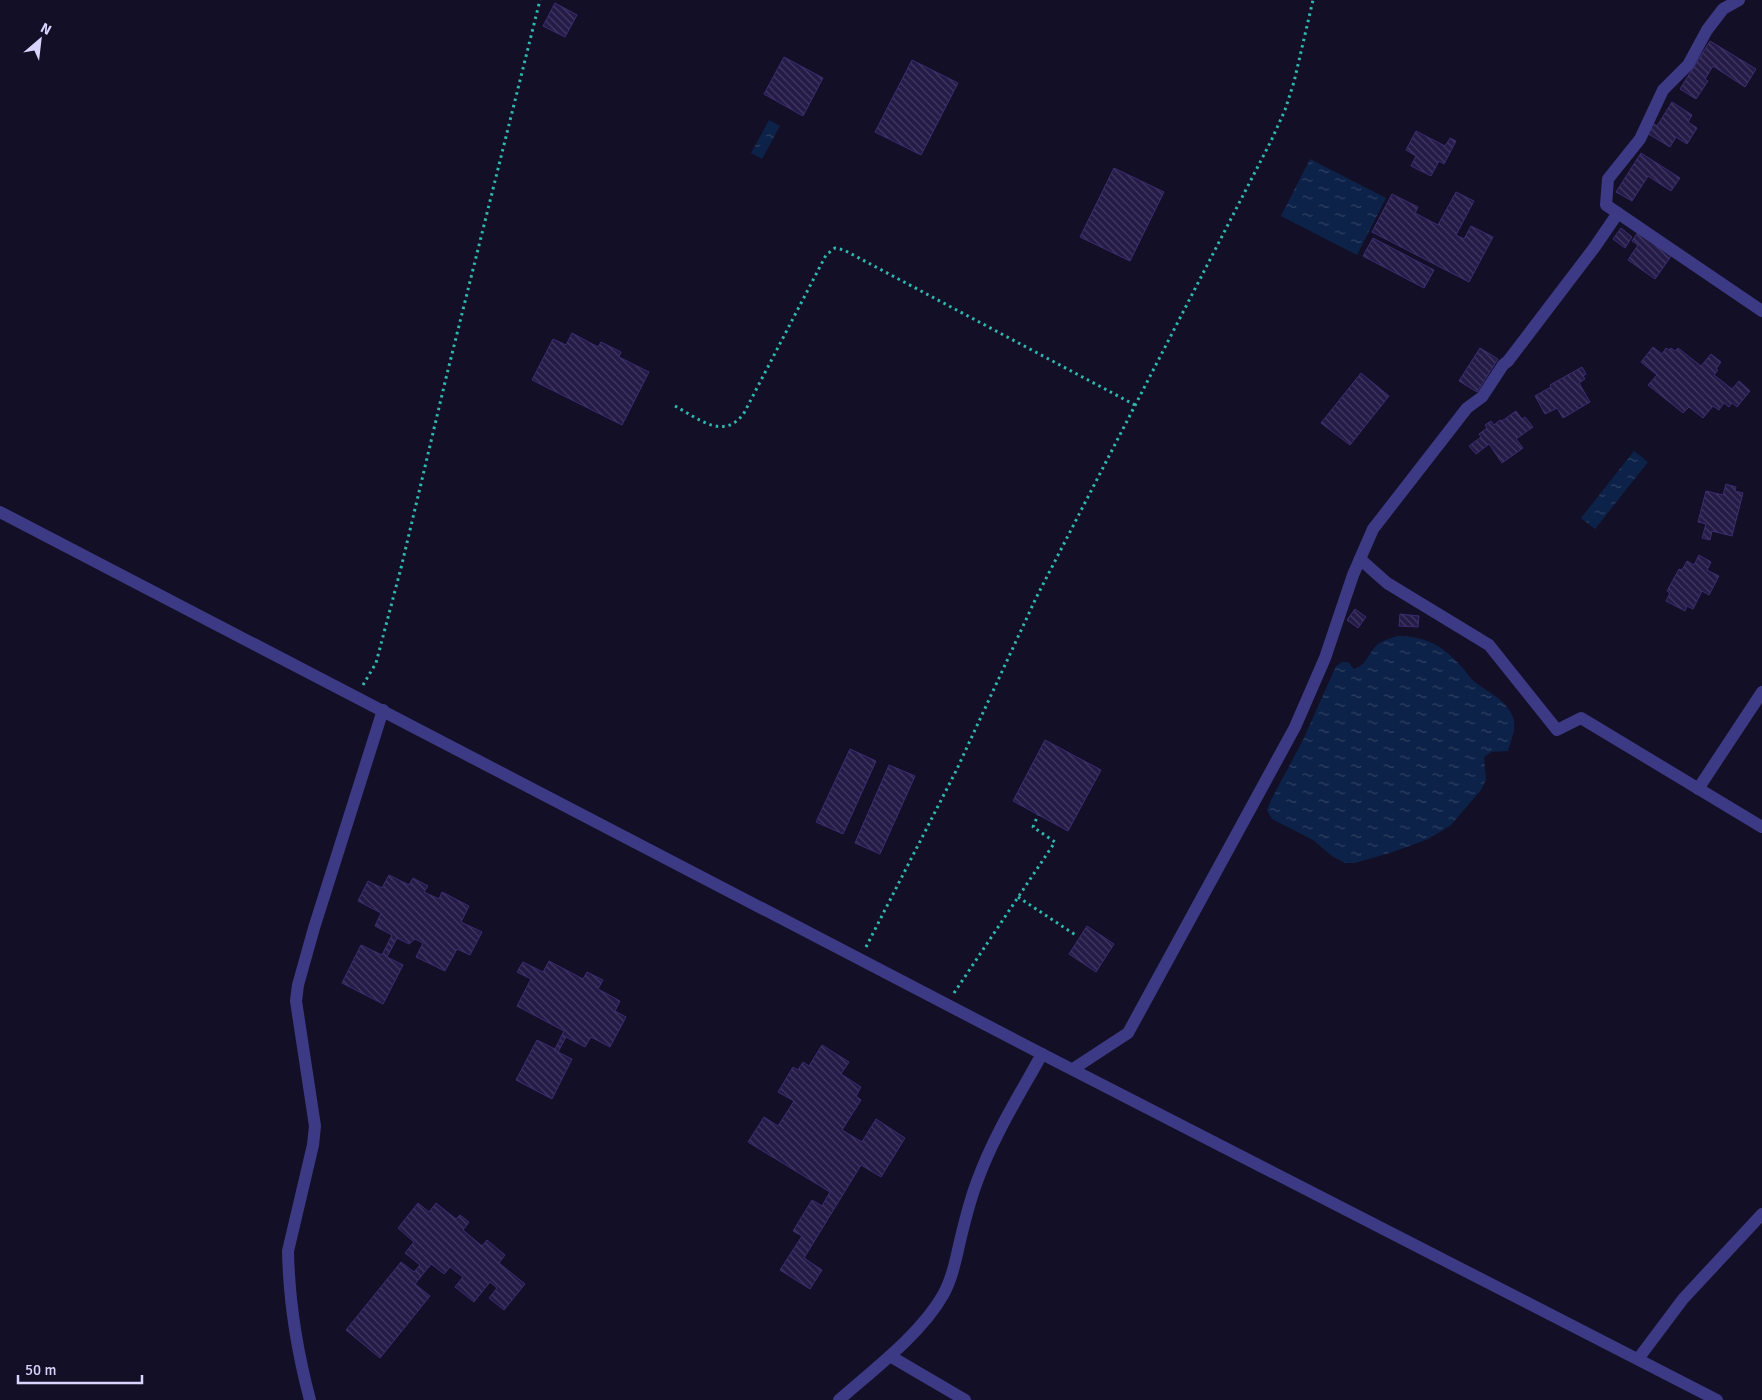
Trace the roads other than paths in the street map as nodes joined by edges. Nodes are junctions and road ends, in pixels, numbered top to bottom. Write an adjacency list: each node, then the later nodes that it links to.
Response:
1 (1739, 0): 2 (street)
2 (1618, 213): 3 (street); 5 (street)
3 (1762, 311)
4 (0, 512): 7 (street)
5 (1360, 559): 8 (street); 11 (street)
6 (1762, 692): 8 (street)
7 (383, 710): 10 (street); 15 (street)
8 (1698, 789): 9 (street)
9 (1762, 827)
10 (1042, 1054): 11 (street); 13 (street)
11 (1073, 1069): 14 (street)
12 (1762, 1214): 14 (street)
13 (890, 1356): 16 (street); 17 (street)
14 (1638, 1359): 18 (street)
15 (310, 1400)
16 (839, 1400)
17 (964, 1400)
18 (1717, 1400)

